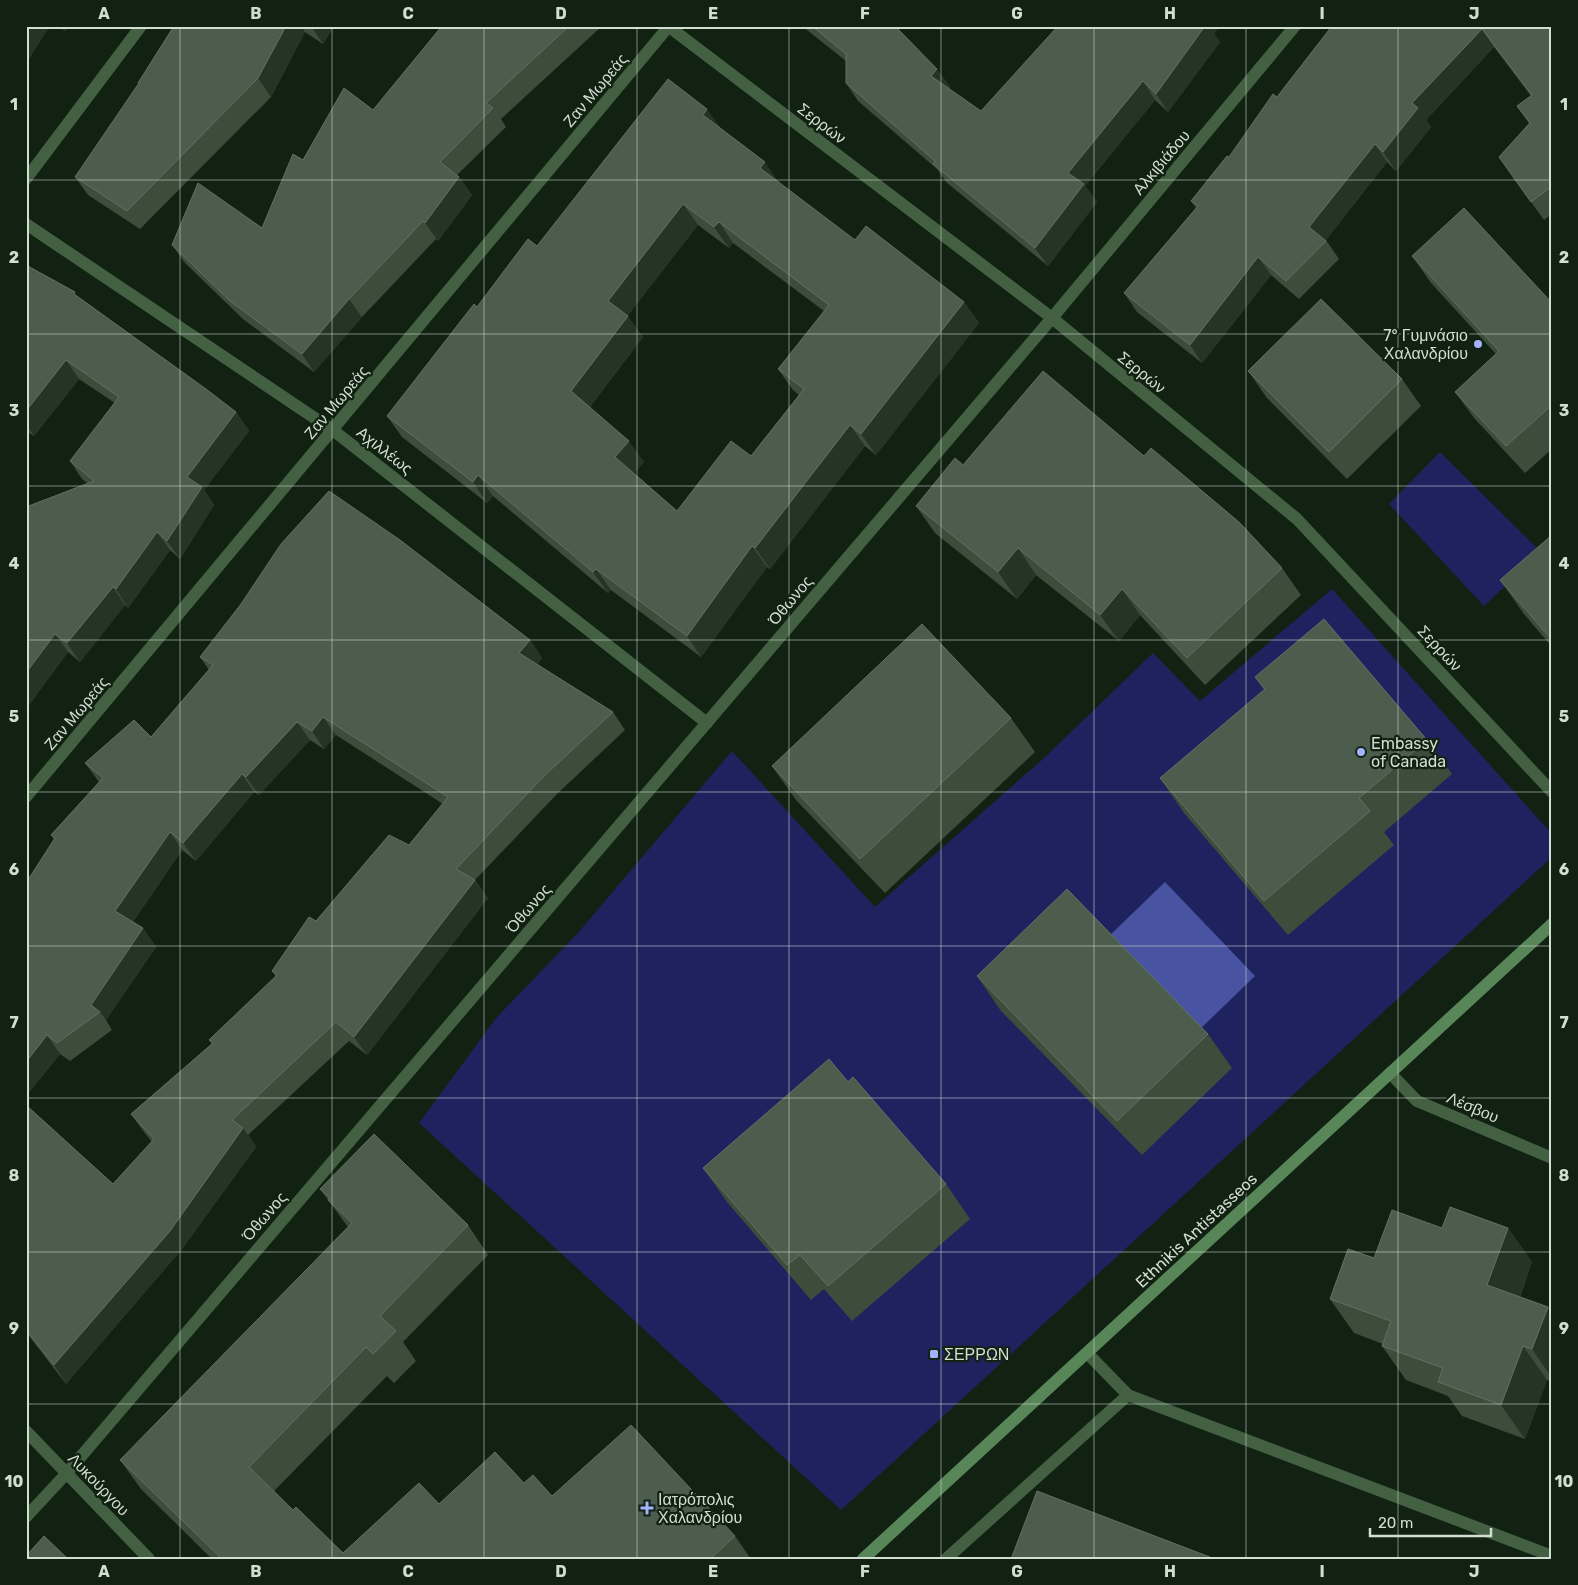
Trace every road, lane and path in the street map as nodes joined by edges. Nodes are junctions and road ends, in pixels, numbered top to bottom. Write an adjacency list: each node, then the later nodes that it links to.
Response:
1 (141, 26): 4 (street)
2 (669, 26): 6 (street, Σερρών); 7 (street, Ζαν Μωρεάς)
3 (1295, 26): 6 (street, Αλκιβιάδου)
4 (26, 179)
5 (26, 224): 7 (street, Αχιλλέως)
6 (1052, 318): 8 (street, Όθωνος); 9 (street, Σερρών)
7 (334, 431): 8 (street, Αχιλλέως); 10 (street, Ζαν Μωρεάς)
8 (707, 723): 17 (street, Όθωνος)
9 (1552, 792)
10 (26, 797)
11 (1552, 924): 12 (main road, Ethnikis Antistasseos)
12 (1390, 1073): 13 (street, Λέσβου); 14 (main road, Ethnikis Antistasseos)
13 (1552, 1158)
14 (1086, 1353): 15 (street); 19 (main road, Ethnikis Antistasseos)
15 (1128, 1395): 20 (street); 22 (street)
16 (26, 1431): 17 (street, Λυκούργου)
17 (66, 1474): 18 (street, Όθωνος); 21 (street, Λυκούργου)
18 (26, 1517)
19 (871, 1556)
20 (1552, 1556)
21 (148, 1559)
22 (946, 1559)

